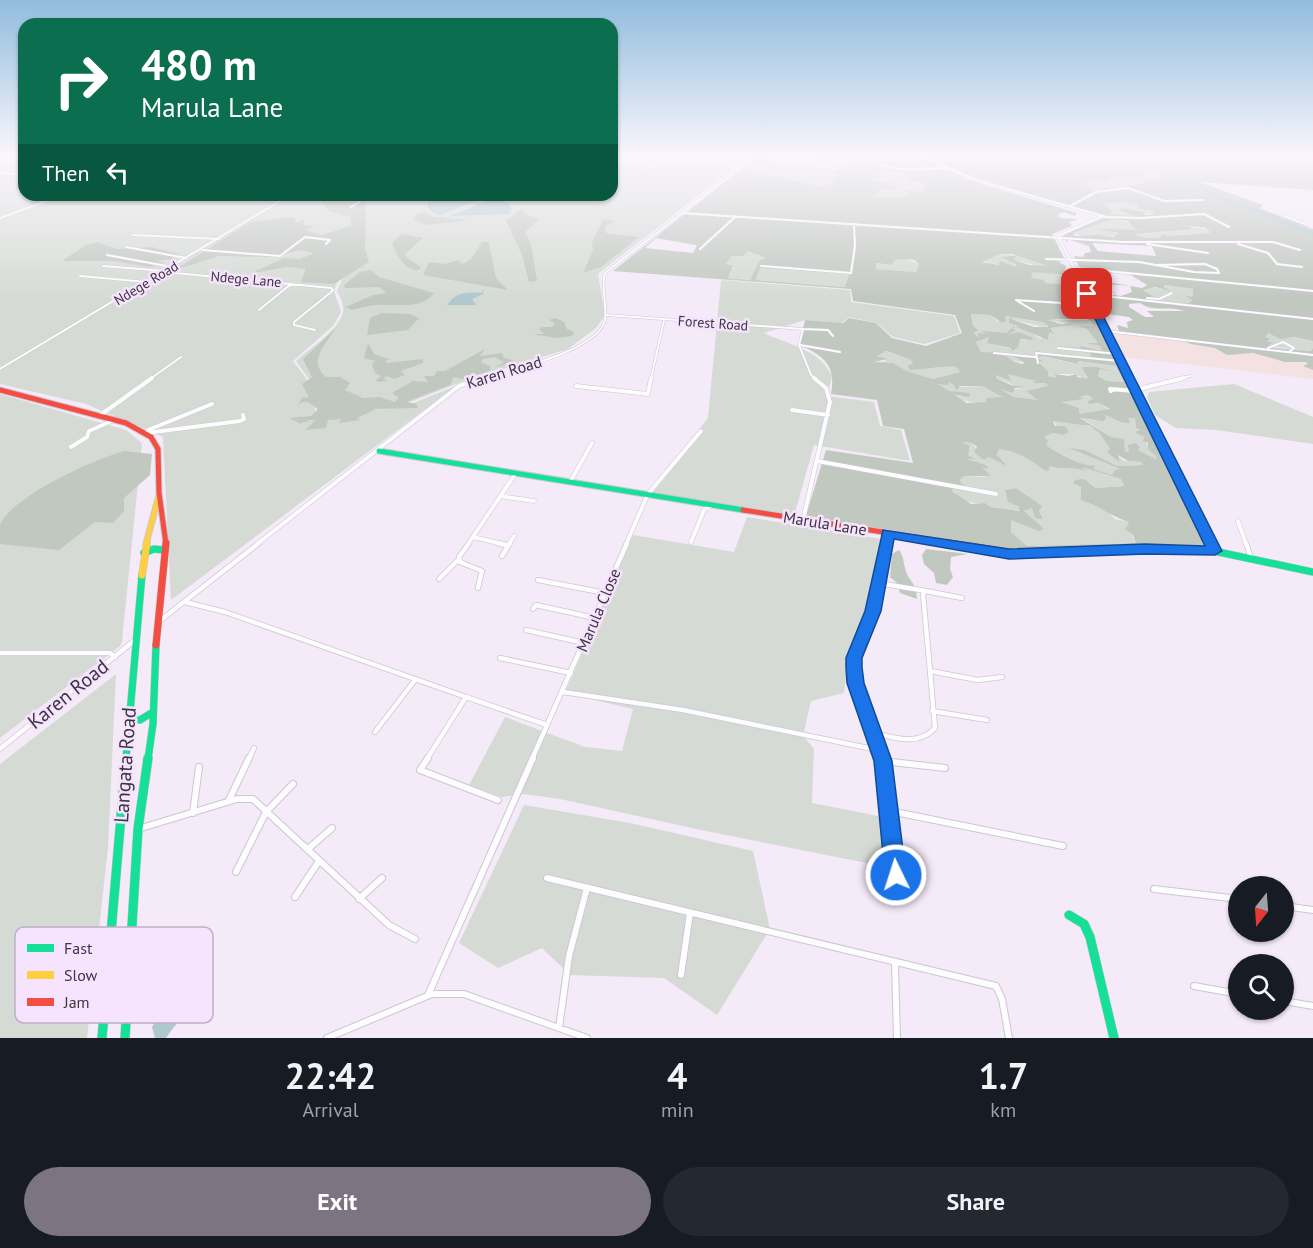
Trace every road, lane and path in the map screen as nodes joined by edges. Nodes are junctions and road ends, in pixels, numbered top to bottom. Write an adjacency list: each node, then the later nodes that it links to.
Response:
1 (40, 203): 13 (street)
2 (276, 203): 19 (street, Ndege Road)
3 (357, 203): 8 (street)
4 (693, 203): 9 (street)
5 (1061, 203): 7 (street)
6 (1075, 203): 7 (street)
7 (1070, 206): 12 (street)
8 (351, 207)
9 (681, 213): 11 (street); 48 (street)
10 (1284, 216): 15 (street)
11 (735, 217): 14 (street); 25 (street)
12 (1104, 217): 16 (street); 18 (street)
13 (0, 218)
14 (854, 224): 18 (street); 34 (street)
15 (1305, 224)
16 (1229, 227)
17 (133, 235): 19 (street)
18 (1058, 236): 20 (street); 31 (street)
19 (219, 239): 24 (street, Ndege Road)
20 (1131, 242): 21 (street); 27 (street)
21 (1234, 242): 26 (street); 36 (street)
22 (326, 244): 24 (street)
23 (126, 247): 29 (street)
24 (201, 249): 29 (street, Ndege Road)
25 (700, 249)
26 (1300, 250)
27 (1208, 253)
28 (107, 255): 35 (street)
29 (187, 258): 35 (street, Ndege Road)
30 (1046, 259): 31 (street)
31 (1070, 259): 32 (street); 37 (street)
32 (1157, 265): 32 (street)
33 (104, 266): 38 (street, Ndege Lane)
34 (761, 266)
35 (172, 267): 38 (street, Ndege Road)
36 (1302, 267)
37 (1075, 268): 42 (street); 43 (street)
38 (165, 272): 40 (street, Ndege Road); 41 (street, Ndege Lane)
39 (80, 276): 40 (street)
40 (147, 282): 67 (street, Ndege Road)
41 (292, 284): 46 (street, Ndege Lane); 52 (street, Ndege Lane)
42 (1313, 291)
43 (1086, 293): 44 (street); 45 (street); 49 (street)
44 (1172, 293)
45 (1092, 305): 47 (street); 53 (street)
46 (259, 310)
47 (1034, 311)
48 (607, 315): 50 (street, Forest Road); 83 (street, Karen Road)
49 (1313, 319)
50 (664, 320): 51 (street, Forest Road); 69 (street)
51 (803, 329): 54 (street, Forest Road); 55 (street)
52 (315, 330)
53 (1105, 331): 57 (street); 61 (street)
54 (833, 336)
55 (799, 345): 58 (street); 76 (street)
56 (1058, 348): 61 (street)
57 (1263, 349): 59 (street); 59 (street)
58 (840, 352)
59 (1286, 352): 62 (street)
60 (994, 353): 64 (street)
61 (1117, 354): 65 (street)
62 (1313, 355)
63 (181, 357): 77 (street)
64 (1036, 357): 65 (street); 66 (street)
65 (1121, 361): 71 (street)
66 (1038, 363)
67 (0, 369)
68 (1191, 376): 71 (street)
69 (576, 386)
70 (0, 390): 77 (main road)
71 (1136, 390): 72 (street); 101 (street)
72 (1111, 391)
73 (212, 404): 80 (street)
74 (792, 410): 76 (street)
75 (243, 415): 80 (street)
76 (828, 415): 84 (street)
77 (99, 416): 78 (main road)
78 (114, 420): 80 (main road); 82 (street)
79 (701, 431): 88 (street, Marula Close)
80 (145, 433): 87 (main road, Langata Road)
81 (592, 444): 86 (street)
82 (71, 447)
83 (379, 452): 85 (main road, Marula Lane); 114 (street, Karen Road)
84 (817, 461): 89 (street); 93 (street)
85 (516, 473): 86 (main road, Marula Lane); 90 (street)
86 (570, 482): 88 (main road, Marula Lane)
87 (159, 493): 100 (main road, Langata Road); 102 (main road, Langata Road)
88 (648, 494): 92 (main road, Marula Lane); 112 (street, Marula Close)
89 (996, 494)
90 (500, 496): 91 (street); 96 (street)
91 (534, 501)
92 (713, 505): 93 (main road, Marula Lane); 98 (street)
93 (803, 520): 95 (main road, Marula Lane)
94 (1238, 520): 104 (street)
95 (888, 533): 101 (main road, Marula Lane); 109 (street)
96 (474, 535): 99 (street); 105 (street)
97 (514, 536): 99 (street)
98 (691, 542)
99 (506, 545): 103 (street)
100 (164, 549): 102 (main road); 117 (main road, Langata Road)
101 (1215, 551): 104 (main road, Marula Lane)
102 (144, 553): 119 (main road, Langata Road)
103 (502, 553)
104 (1251, 558): 106 (main road, Marula Lane)
105 (458, 560): 107 (street); 110 (street)
106 (1313, 572)
107 (439, 579)
108 (538, 580): 112 (street)
109 (878, 583): 111 (street); 136 (street)
110 (478, 588)
111 (926, 591): 113 (street); 124 (street)
112 (605, 593): 116 (street, Marula Close)
113 (963, 598)
114 (185, 602): 117 (street, Karen Road); 127 (street)
115 (533, 609): 116 (street)
116 (595, 618): 120 (street, Marula Close)
117 (157, 623): 131 (main road, Langata Road)
118 (526, 630): 120 (street)
119 (135, 639): 122 (street, Karen Road); 132 (main road, Langata Road)
120 (584, 643): 125 (street, Marula Close)
121 (0, 653): 122 (street)
122 (115, 657): 138 (street, Karen Road)
123 (500, 657): 125 (street)
124 (930, 671): 126 (street); 130 (street)
125 (571, 673): 128 (street, Marula Close)
126 (1002, 677)
127 (415, 680): 129 (street); 135 (street)
128 (563, 692): 134 (street, Marula Close); 139 (street)
129 (466, 697): 134 (street); 144 (street)
130 (933, 711): 133 (street); 136 (street)
131 (153, 712): 132 (main road); 150 (main road, Langata Road)
132 (128, 719): 167 (main road, Langata Road)
133 (987, 720)
134 (547, 725): 174 (street, Marula Close)
135 (375, 732)
136 (874, 733): 139 (street)
137 (254, 748): 145 (street)
138 (0, 749)
139 (878, 750): 140 (street)
140 (883, 761): 142 (street); 146 (street)
141 (199, 767): 148 (street)
142 (945, 768)
143 (293, 784): 147 (street)
144 (498, 800)
145 (228, 801): 147 (street); 148 (street)
146 (890, 811): 151 (street); 155 (street)
147 (266, 812): 152 (street); 154 (street)
148 (193, 813): 150 (street)
149 (332, 828): 152 (street)
150 (138, 829): 168 (main road, Langata Road)
151 (1064, 846)
152 (308, 849): 153 (street)
153 (319, 861): 160 (street); 162 (street)
154 (236, 872)
155 (896, 875)
156 (382, 878): 162 (street)
157 (547, 878): 158 (street)
158 (587, 888): 165 (street); 179 (street)
159 (1154, 889): 161 (street)
160 (295, 897)
161 (1228, 898)
162 (359, 899): 169 (street)
163 (1294, 907): 164 (street)
164 (1313, 910)
165 (690, 913): 170 (street); 171 (street)
166 (1069, 915): 186 (main road)
167 (111, 927)
168 (133, 927)
169 (415, 939)
170 (895, 963): 184 (street); 185 (street)
171 (681, 975)
172 (1194, 986): 173 (street)
173 (1228, 992)
174 (428, 995): 179 (street); 182 (street)
175 (1294, 1003): 176 (street)
176 (1313, 1006)
177 (103, 1023): 180 (main road, Langata Road)
178 (126, 1023): 181 (main road, Langata Road)
179 (560, 1028): 183 (street)
180 (102, 1038)
181 (125, 1038)
182 (327, 1038)
183 (587, 1038)
184 (897, 1038)
185 (1009, 1038)
186 (1114, 1038)

